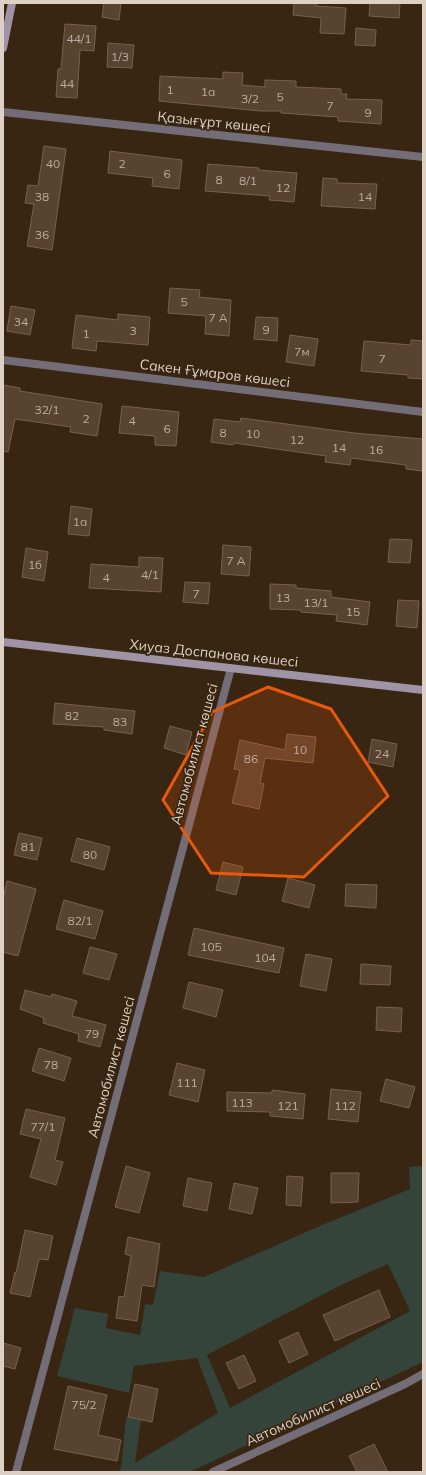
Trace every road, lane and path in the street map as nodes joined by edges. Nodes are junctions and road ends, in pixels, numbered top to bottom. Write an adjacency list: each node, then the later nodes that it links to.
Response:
1 (12, 3): 2 (main road)
2 (3, 48)
3 (3, 112): 4 (street, Қазығұрт көшесі)
4 (423, 157)
5 (3, 360): 6 (street, Сакен Ғұмаров көшесі)
6 (423, 412)
7 (3, 642): 8 (main road, Хиуаз Доспанова көшесі)
8 (231, 668): 9 (main road, Хиуаз Доспанова көшесі); 11 (street, Автомобилист көшесі)
9 (423, 690)
10 (423, 1374): 12 (street, Автомобилист көшесі)
11 (16, 1472)
12 (213, 1472)

